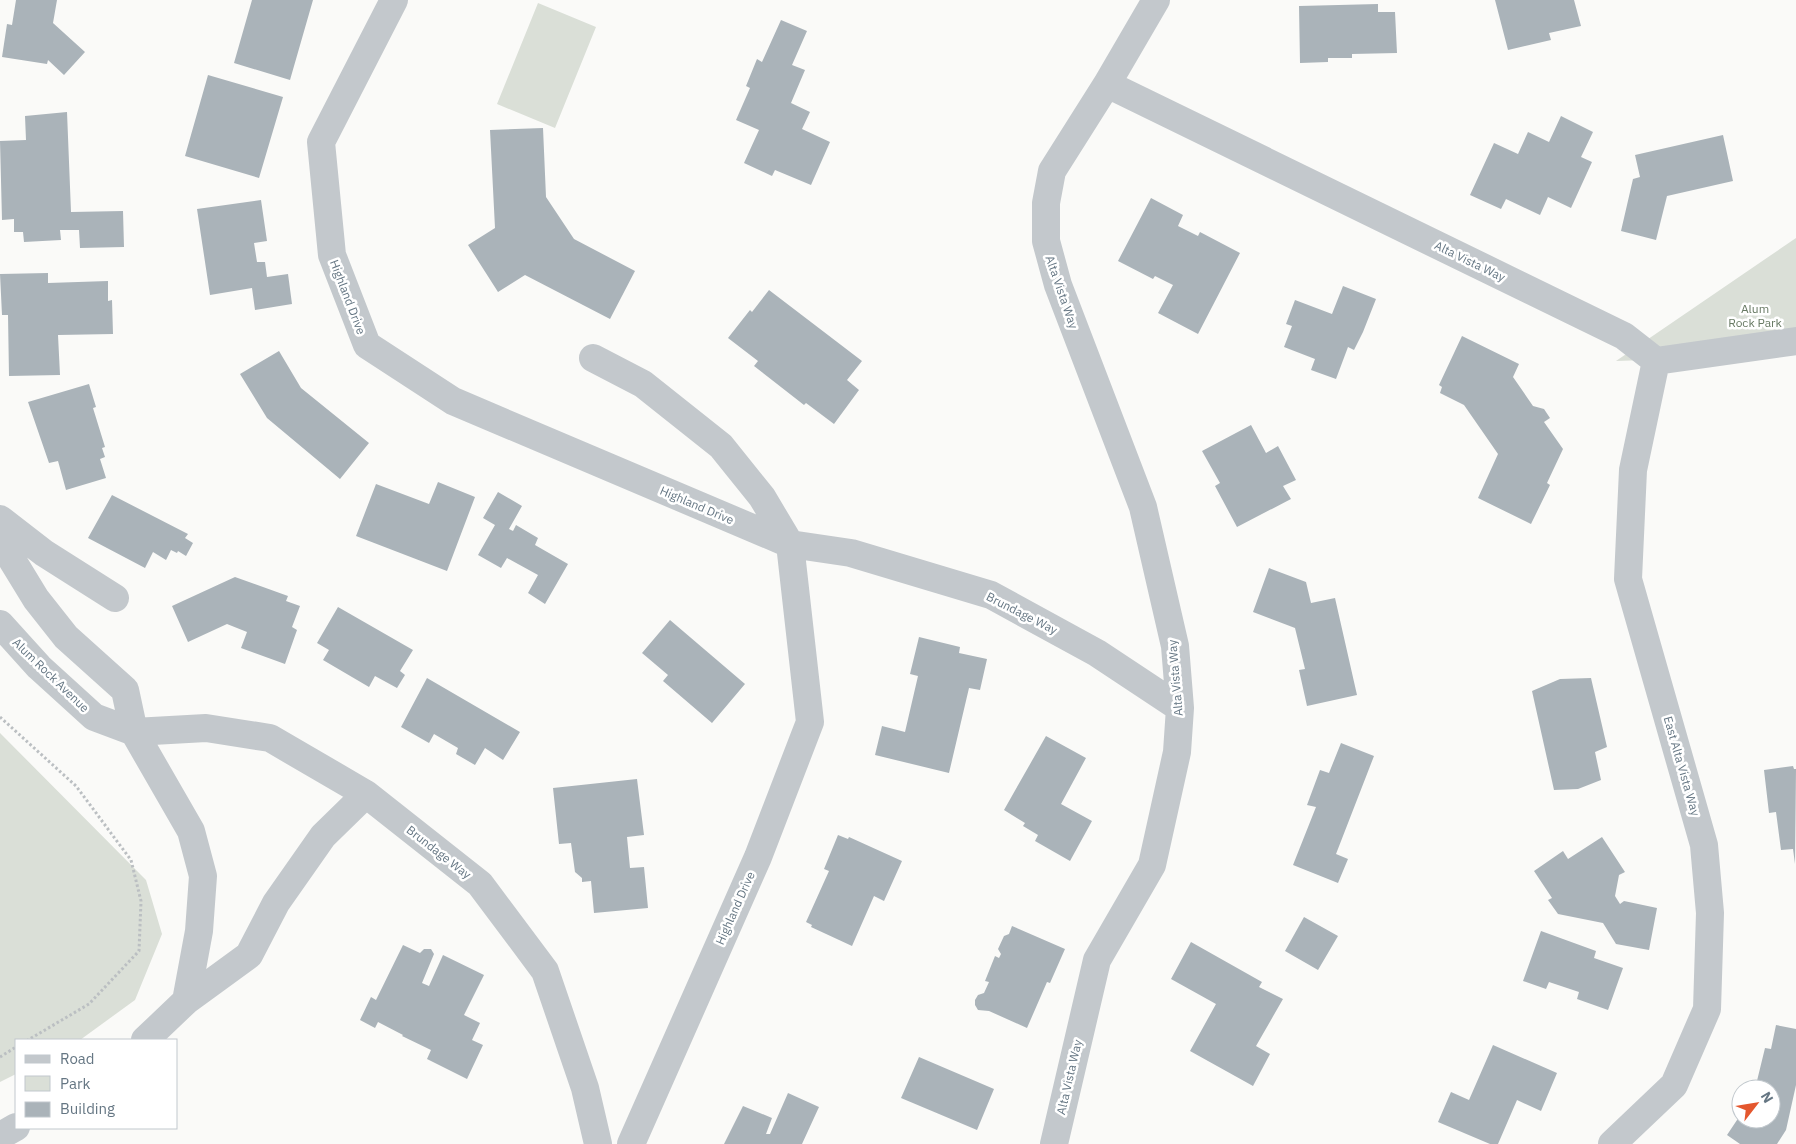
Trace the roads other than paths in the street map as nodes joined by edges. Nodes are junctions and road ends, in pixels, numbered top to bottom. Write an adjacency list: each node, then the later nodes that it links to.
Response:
1 (394, 0): 9 (street, Highland Drive)
2 (1156, 0): 3 (street)
3 (1107, 84): 6 (street, Alta Vista Way); 12 (street, Alta Vista Way)
4 (1796, 341): 6 (street)
5 (593, 358): 9 (street)
6 (1656, 360): 22 (street, East Alta Vista Way)
7 (0, 519): 10 (street)
8 (0, 540): 13 (street)
9 (790, 544): 12 (street, Brundage Way); 20 (street, Highland Drive)
10 (115, 598)
11 (0, 624): 13 (street, Alum Rock Avenue)
12 (1180, 708): 21 (street, Alta Vista Way)
13 (134, 732): 14 (street, Brundage Way); 15 (street)
14 (366, 794): 15 (street); 19 (street, Brundage Way)
15 (186, 1001): 16 (street)
16 (146, 1039)
17 (15, 1128): 18 (street)
18 (0, 1136)
19 (598, 1144)
20 (631, 1144)
21 (1054, 1144)
22 (1612, 1144)

